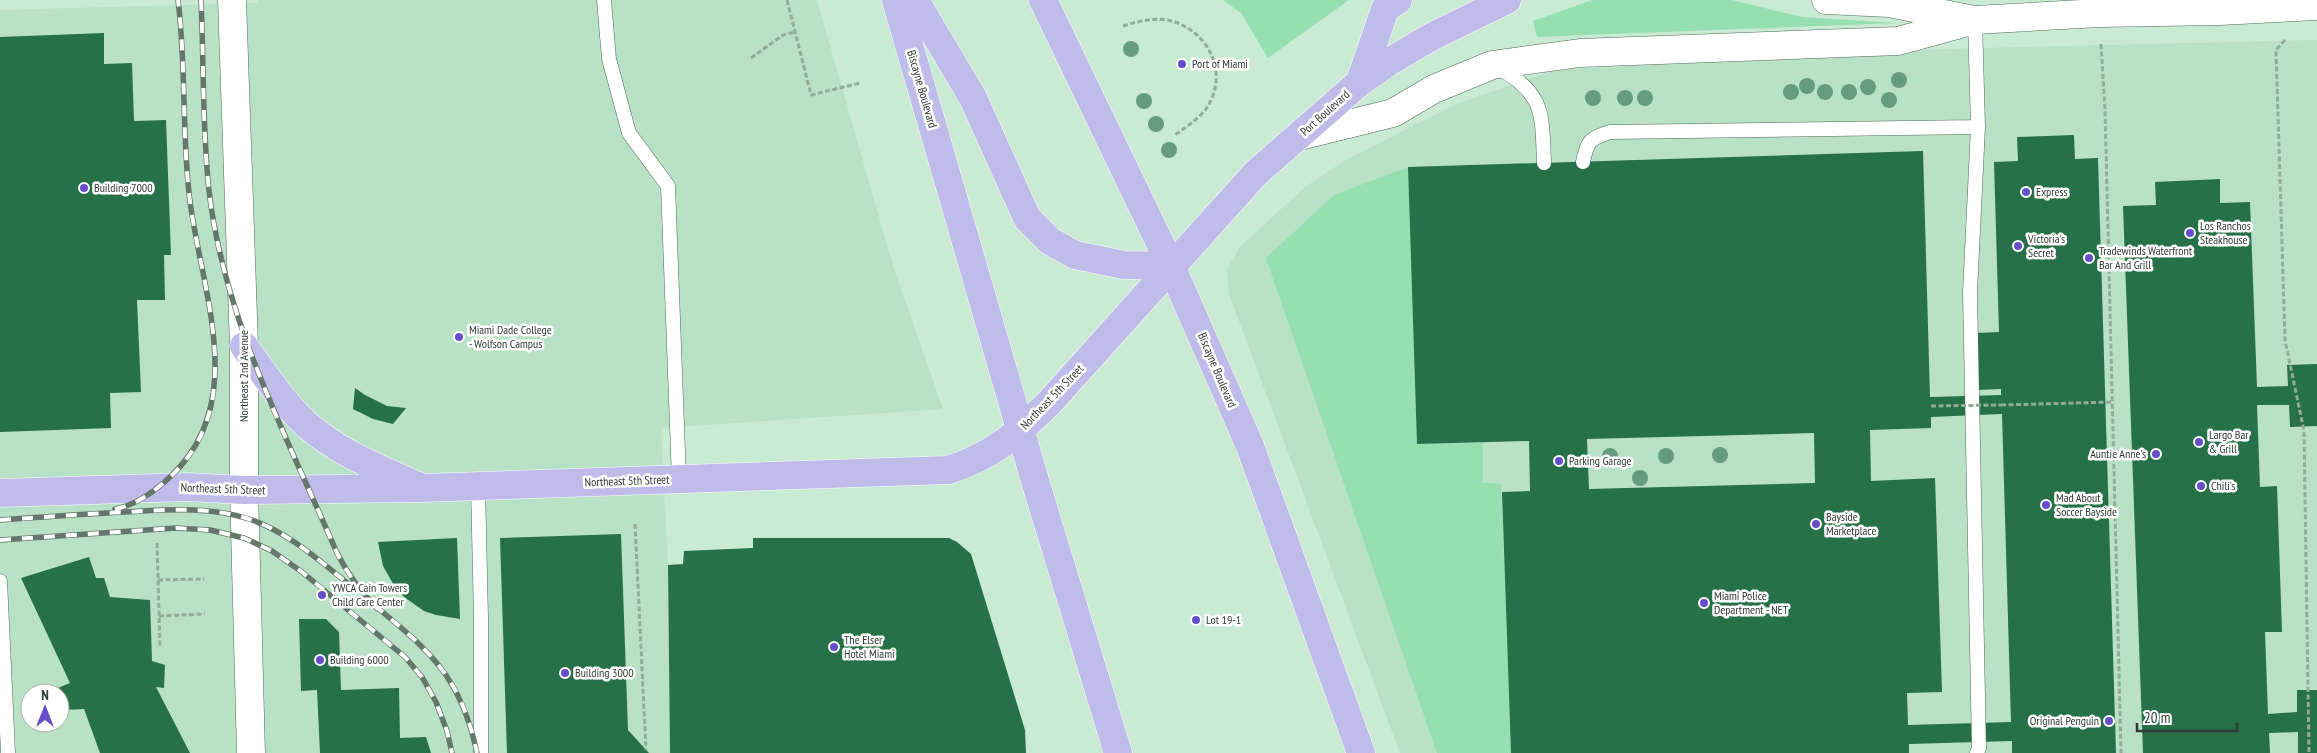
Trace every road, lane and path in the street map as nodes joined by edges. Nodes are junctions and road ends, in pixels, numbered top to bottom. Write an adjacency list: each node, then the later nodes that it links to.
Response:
1 (232, 0): 25 (street, Northeast 2nd Avenue)
2 (604, 0): 29 (lane)
3 (787, 0): 14 (path)
4 (896, 0): 28 (main road, Biscayne Boulevard)
5 (915, 0): 24 (main road)
6 (1044, 0): 24 (main road, Biscayne Boulevard)
7 (1398, 0): 17 (main road)
8 (1507, 0): 17 (main road, Port Boulevard)
9 (1826, 0): 12 (street)
10 (2317, 6): 11 (street); 50 (path)
11 (2099, 13): 12 (street); 26 (path)
12 (1975, 20): 16 (street); 19 (lane)
13 (1123, 26): 20 (path)
14 (795, 32): 15 (path); 18 (path)
15 (751, 58)
16 (1492, 65): 21 (street); 23 (lane)
17 (1360, 82): 21 (main road, Port Boulevard)
18 (860, 83)
19 (1978, 127): 22 (lane); 48 (lane)
20 (1174, 136)
21 (1300, 136): 24 (main road, Port Boulevard)
22 (1583, 162)
23 (1544, 163)
24 (1172, 266): 28 (main road, Northeast 5th Street); 47 (main road, Biscayne Boulevard)
25 (244, 346): 31 (main road); 32 (street, Northeast 2nd Avenue)
26 (2112, 402): 27 (path, bridge); 49 (path)
27 (1931, 406)
28 (1020, 431): 29 (main road, Northeast 5th Street); 46 (main road, Biscayne Boulevard)
29 (679, 479): 30 (main road, Northeast 5th Street)
30 (478, 486): 31 (main road, Northeast 5th Street); 45 (lane)
31 (422, 488): 32 (main road, Northeast 5th Street)
32 (244, 490): 33 (main road, Northeast 5th Street); 44 (street, Northeast 2nd Avenue)
33 (0, 493)
34 (635, 524): 42 (path)
35 (157, 543): 37 (path)
36 (204, 579): 37 (path)
37 (158, 580): 40 (path)
38 (0, 581): 43 (lane)
39 (205, 614): 40 (path)
40 (159, 616): 41 (path)
41 (160, 646)
42 (646, 750)
43 (8, 753)
44 (251, 753)
45 (481, 753)
46 (1118, 753)
47 (1361, 753)
48 (1976, 753)
49 (2120, 753)
50 (2309, 753)

